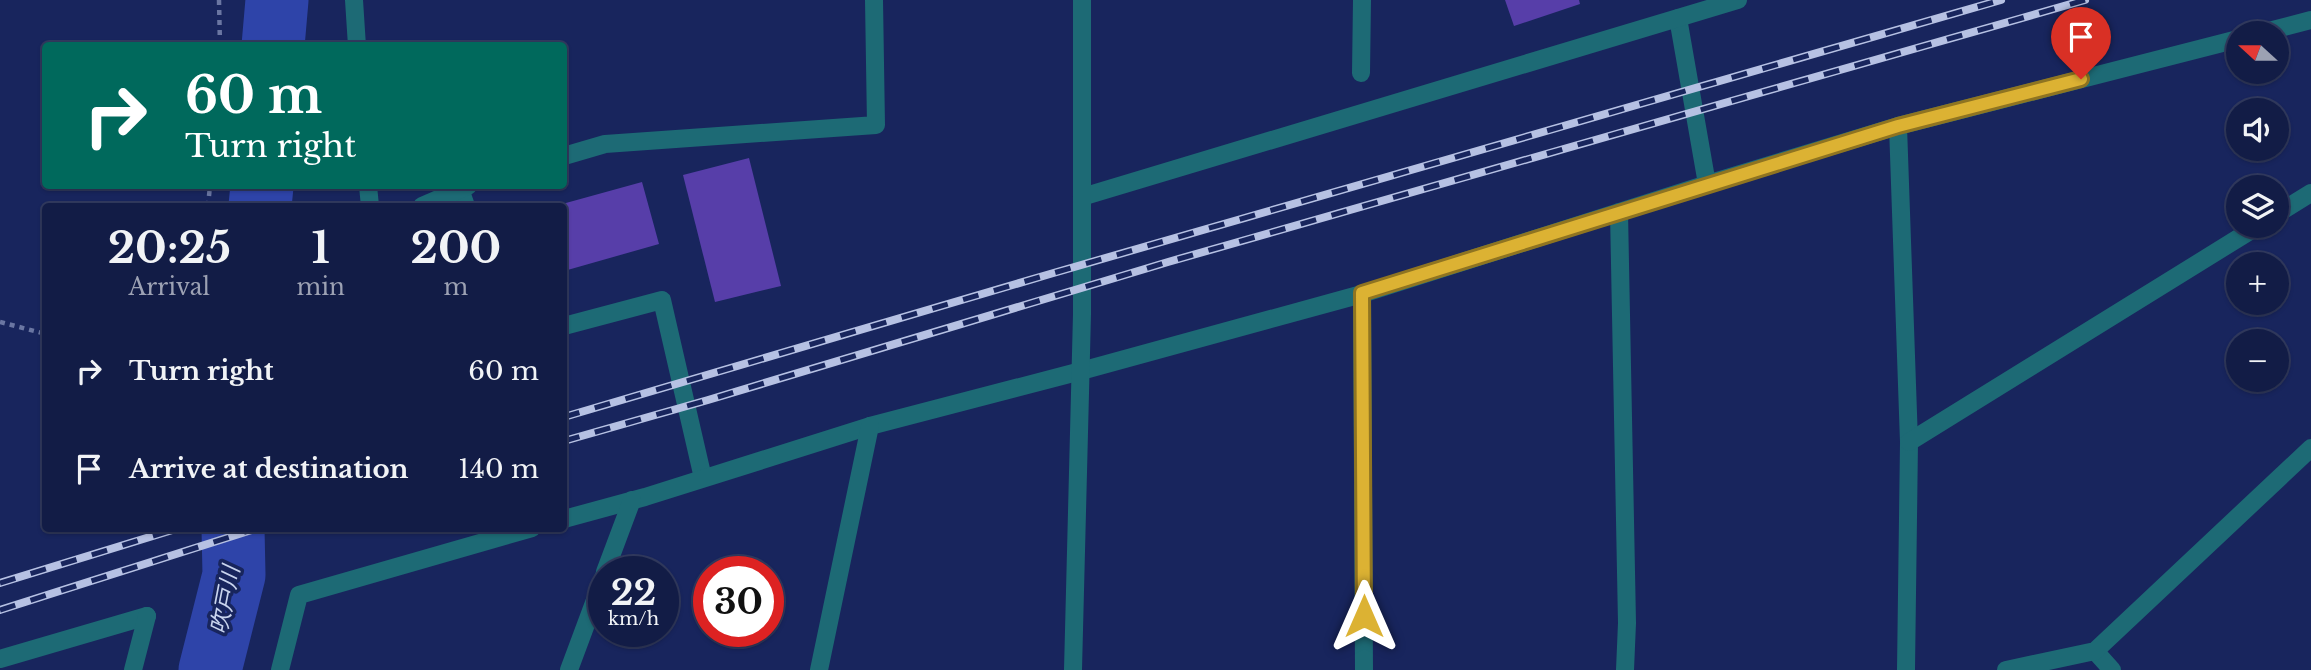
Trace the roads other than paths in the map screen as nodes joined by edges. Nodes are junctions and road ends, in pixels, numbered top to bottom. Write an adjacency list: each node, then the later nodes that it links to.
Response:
1 (354, 0): 9 (street)
2 (874, 0): 13 (street)
3 (1082, 0): 17 (street)
4 (1362, 0): 11 (street)
5 (1738, 0): 6 (street)
6 (1678, 18): 14 (street); 17 (street)
7 (2311, 20): 8 (street)
8 (2289, 26)
9 (357, 42)
10 (2226, 42): 12 (street)
11 (1361, 73)
12 (1898, 126): 14 (street); 26 (street)
13 (567, 155)
14 (1707, 184): 20 (street)
15 (460, 189): 18 (street)
16 (2311, 193): 19 (street)
17 (1082, 197): 24 (street)
18 (429, 203)
19 (2289, 207)
20 (1619, 212): 22 (street); 42 (street)
21 (2239, 238): 26 (street)
22 (1362, 293): 24 (street); 41 (street)
23 (567, 325): 28 (street)
24 (1082, 371): 25 (street); 40 (street)
25 (870, 426): 28 (street); 39 (street)
26 (1909, 442): 43 (street)
27 (2311, 448): 34 (street)
28 (703, 478): 29 (street)
29 (632, 500): 30 (street); 32 (street)
30 (567, 519)
31 (518, 532): 37 (street)
32 (611, 556)
33 (588, 618): 38 (street)
34 (2095, 651): 44 (street); 45 (street)
35 (0, 659): 36 (street)
36 (133, 670)
37 (280, 670)
38 (569, 670)
39 (819, 670)
40 (1073, 670)
41 (1364, 670)
42 (1625, 670)
43 (1906, 670)
44 (2006, 670)
45 (2112, 670)

